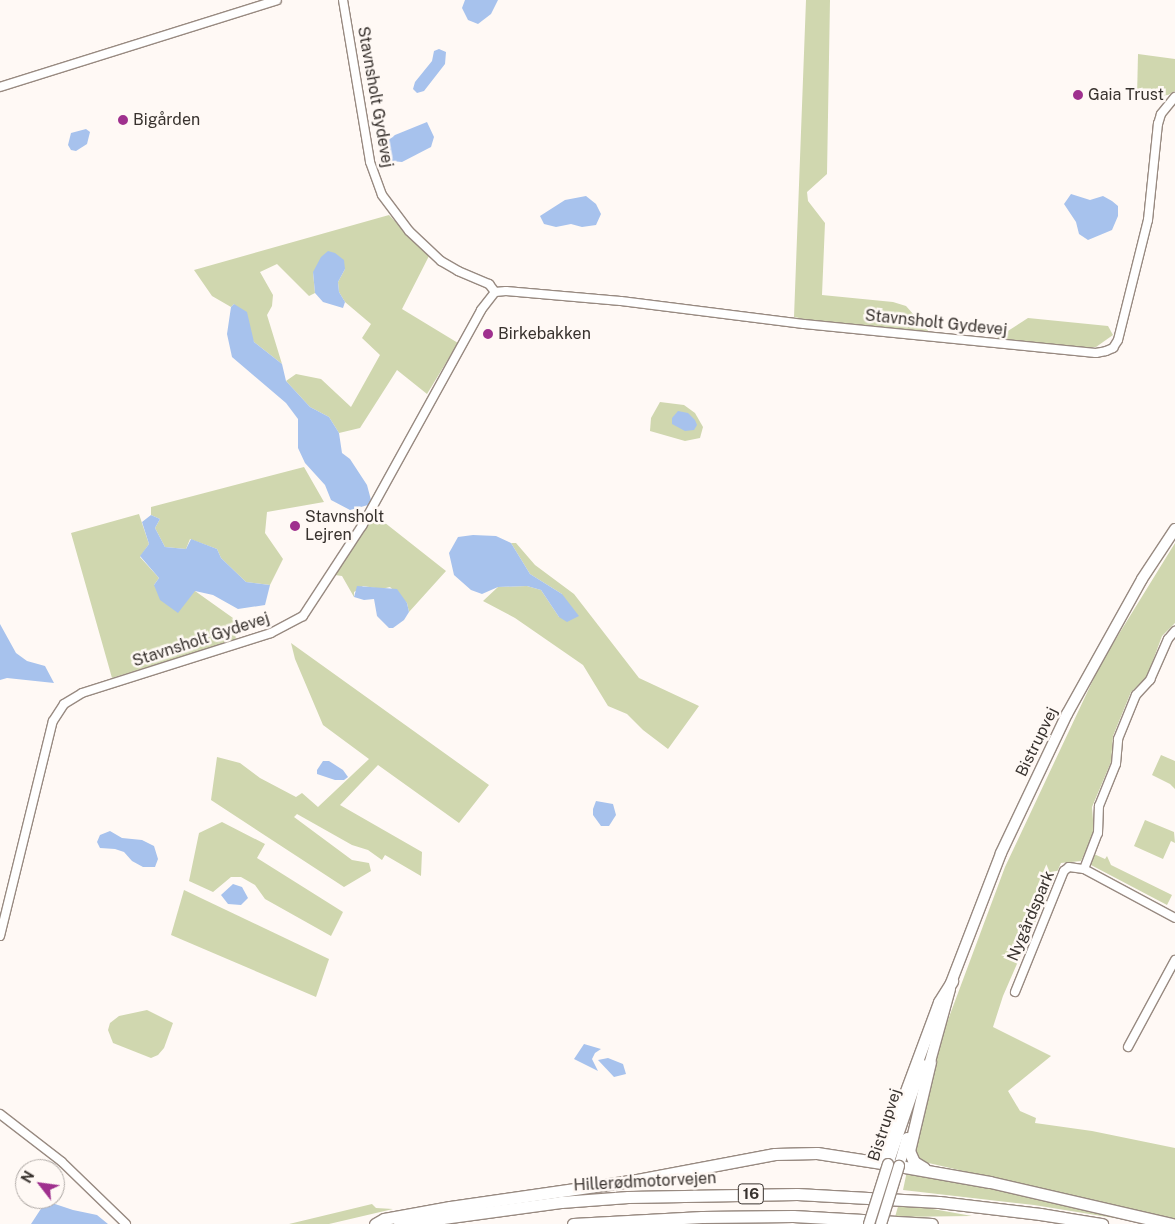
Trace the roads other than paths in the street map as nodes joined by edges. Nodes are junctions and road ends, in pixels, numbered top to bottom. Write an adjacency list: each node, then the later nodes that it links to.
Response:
1 (277, 0): 3 (street)
2 (343, 0): 5 (street, Stavnsholt Gydevej)
3 (0, 87)
4 (1175, 97): 5 (street, Stavnsholt Gydevej)
5 (495, 292): 10 (street, Stavnsholt Gydevej)
6 (1175, 530): 12 (main road, Bistrupvej)
7 (1175, 631): 8 (street)
8 (1084, 869): 9 (street); 13 (street, Nygårdspark)
9 (1175, 918)
10 (0, 936)
11 (1175, 960): 14 (street)
12 (952, 981): 15 (main road, Bistrupvej); 17 (highway); 18 (main road, Bistrupvej)
13 (1015, 992)
14 (1128, 1047)
15 (930, 1062): 18 (main road, Bistrupvej); 19 (highway)
16 (0, 1114): 20 (street)
17 (869, 1160): 18 (highway); 21 (highway)
18 (893, 1165): 19 (highway); 24 (main road, Bistrupvej, bridge); 25 (main road, Bistrupvej, bridge)
19 (928, 1170): 28 (highway)
20 (126, 1224)
21 (375, 1224)
22 (400, 1224): 27 (highway, Hillerødmotorvejen / 16)
23 (574, 1224): 26 (highway, 16)
24 (869, 1224)
25 (881, 1224)
26 (932, 1224)
27 (1102, 1224)
28 (1172, 1224)

